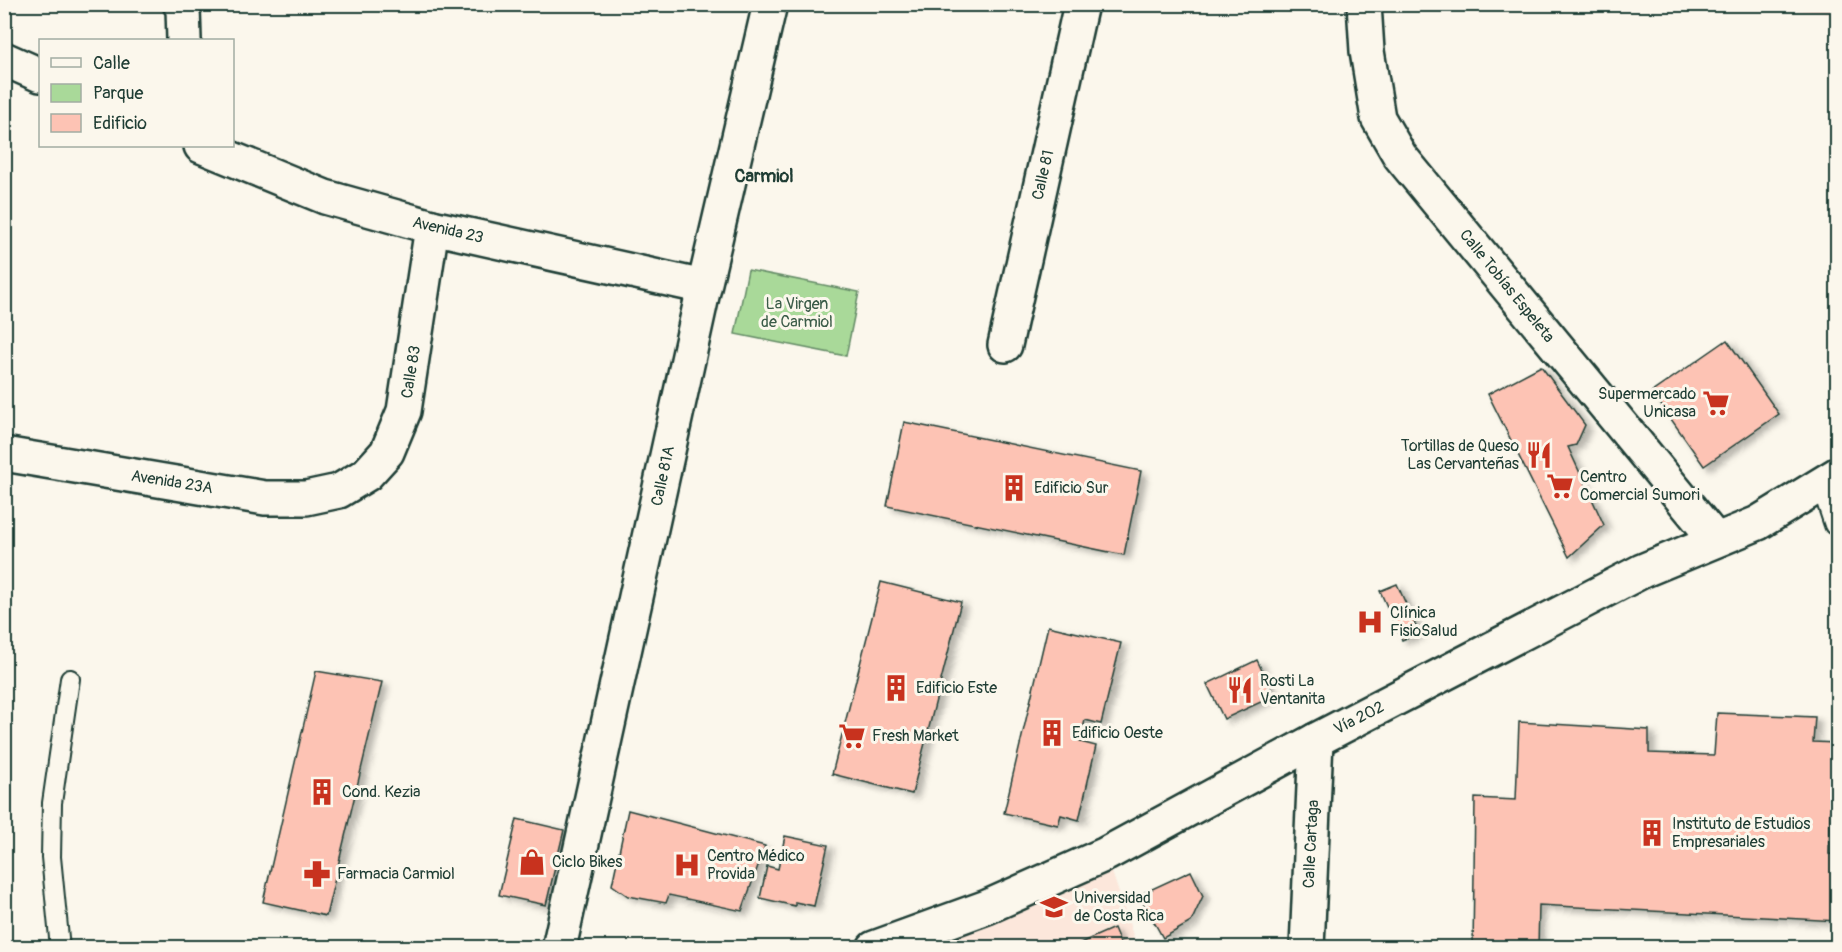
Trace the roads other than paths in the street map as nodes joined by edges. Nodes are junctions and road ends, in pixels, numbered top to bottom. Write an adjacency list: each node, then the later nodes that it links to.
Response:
1 (180, 4): 5 (street)
2 (770, 4): 10 (street, Calle 81A)
3 (1081, 4): 11 (street, Calle 81)
4 (1365, 4): 16 (street, Calle Tobías Espeleta)
5 (184, 39)
6 (4, 59): 7 (street)
7 (39, 75)
8 (203, 147): 9 (street, Avenida 23)
9 (432, 228): 10 (street, Avenida 23); 14 (street, Calle 83)
10 (704, 287): 20 (street, Calle 81A)
11 (1005, 345)
12 (4, 454): 14 (street, Avenida 23A)
13 (1829, 480): 15 (lane); 16 (street, Vía 202)
14 (339, 491)
15 (1834, 525)
16 (1715, 539): 18 (street, Vía 202)
17 (70, 679): 19 (lane)
18 (1316, 740): 21 (street, Vía 202); 22 (street, Calle Cartaga)
19 (60, 948)
20 (559, 948)
21 (874, 948)
22 (1307, 948)

